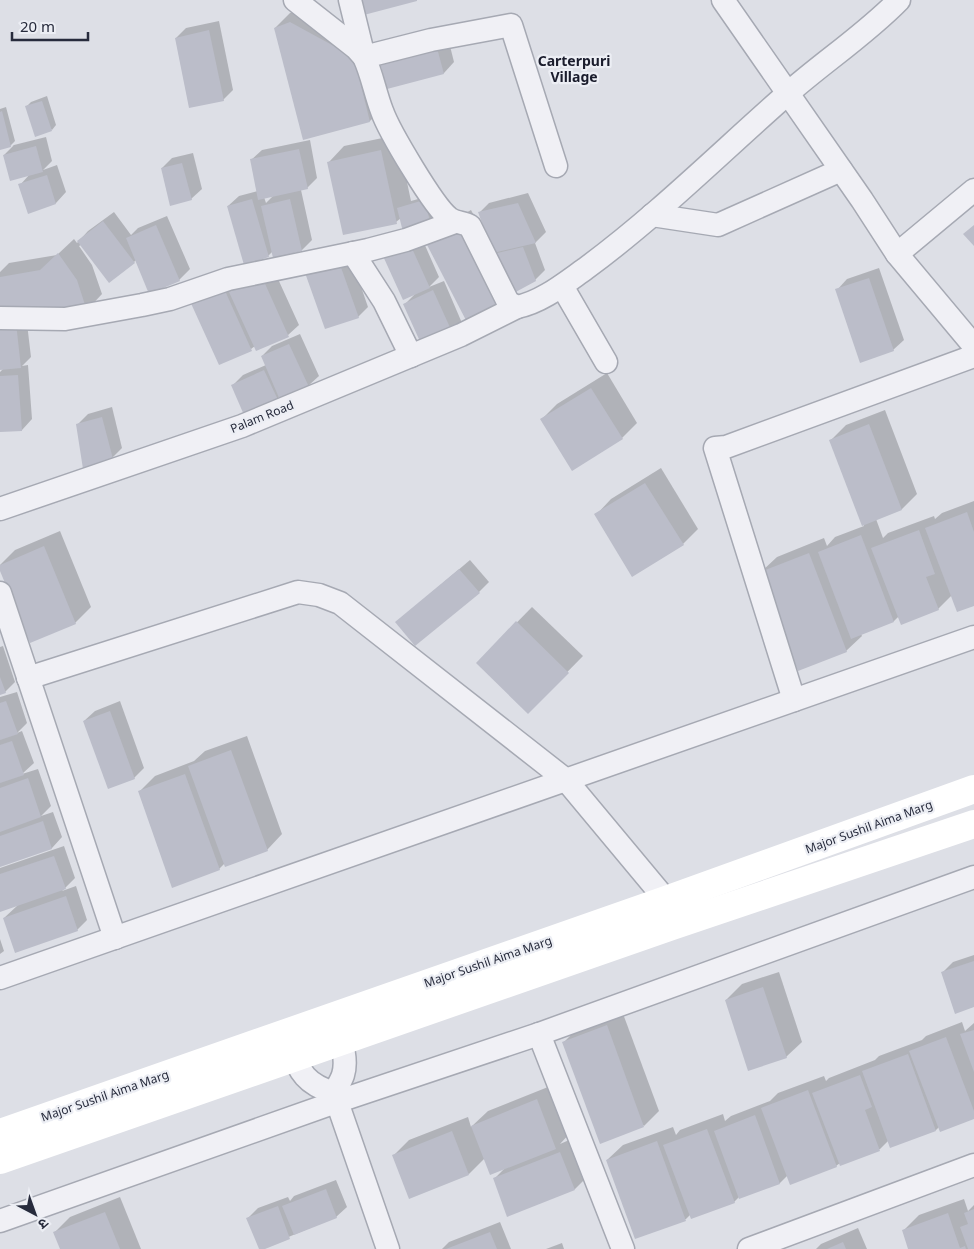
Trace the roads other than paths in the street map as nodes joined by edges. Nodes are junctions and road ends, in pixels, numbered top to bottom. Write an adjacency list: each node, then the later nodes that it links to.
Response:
1 (295, 0): 5 (street)
2 (350, 0): 5 (street)
3 (723, 0): 6 (street)
4 (899, 0): 6 (street, Palam Road)
5 (364, 56): 7 (street); 11 (street)
6 (788, 94): 8 (street); 10 (street, Palam Road)
7 (556, 166)
8 (841, 170): 10 (street); 13 (street)
9 (974, 190): 13 (street)
10 (652, 215): 14 (street, Palam Road)
11 (455, 222): 12 (street); 15 (street)
12 (353, 253): 16 (street); 18 (street)
13 (897, 254): 17 (street)
14 (562, 286): 15 (street, Palam Road); 20 (street)
15 (516, 307): 18 (street, Palam Road)
16 (0, 318)
17 (974, 346)
18 (411, 356): 21 (street, Palam Road)
19 (974, 356): 25 (street)
20 (606, 362)
21 (0, 509)
22 (0, 593): 24 (street)
23 (974, 637): 25 (street)
24 (28, 678): 26 (street); 31 (street)
25 (794, 700): 26 (street)
26 (566, 780): 30 (street); 31 (street)
27 (974, 789): 30 (street, Major Sushil Aima Marg)
28 (974, 824): 36 (street)
29 (974, 877): 35 (street)
30 (666, 900): 33 (street, Major Sushil Aima Marg)
31 (115, 938): 32 (street)
32 (0, 978)
33 (333, 1016): 34 (street, Major Sushil Aima Marg); 36 (street)
34 (284, 1034): 37 (street); 39 (street, Major Sushil Aima Marg)
35 (539, 1034): 38 (street); 44 (street)
36 (341, 1042): 37 (street); 38 (street)
37 (294, 1058): 38 (street); 40 (street)
38 (335, 1097): 42 (street); 43 (street)
39 (0, 1132)
40 (0, 1160)
41 (974, 1165): 45 (street)
42 (0, 1221)
43 (388, 1249)
44 (623, 1249)
45 (749, 1249)

